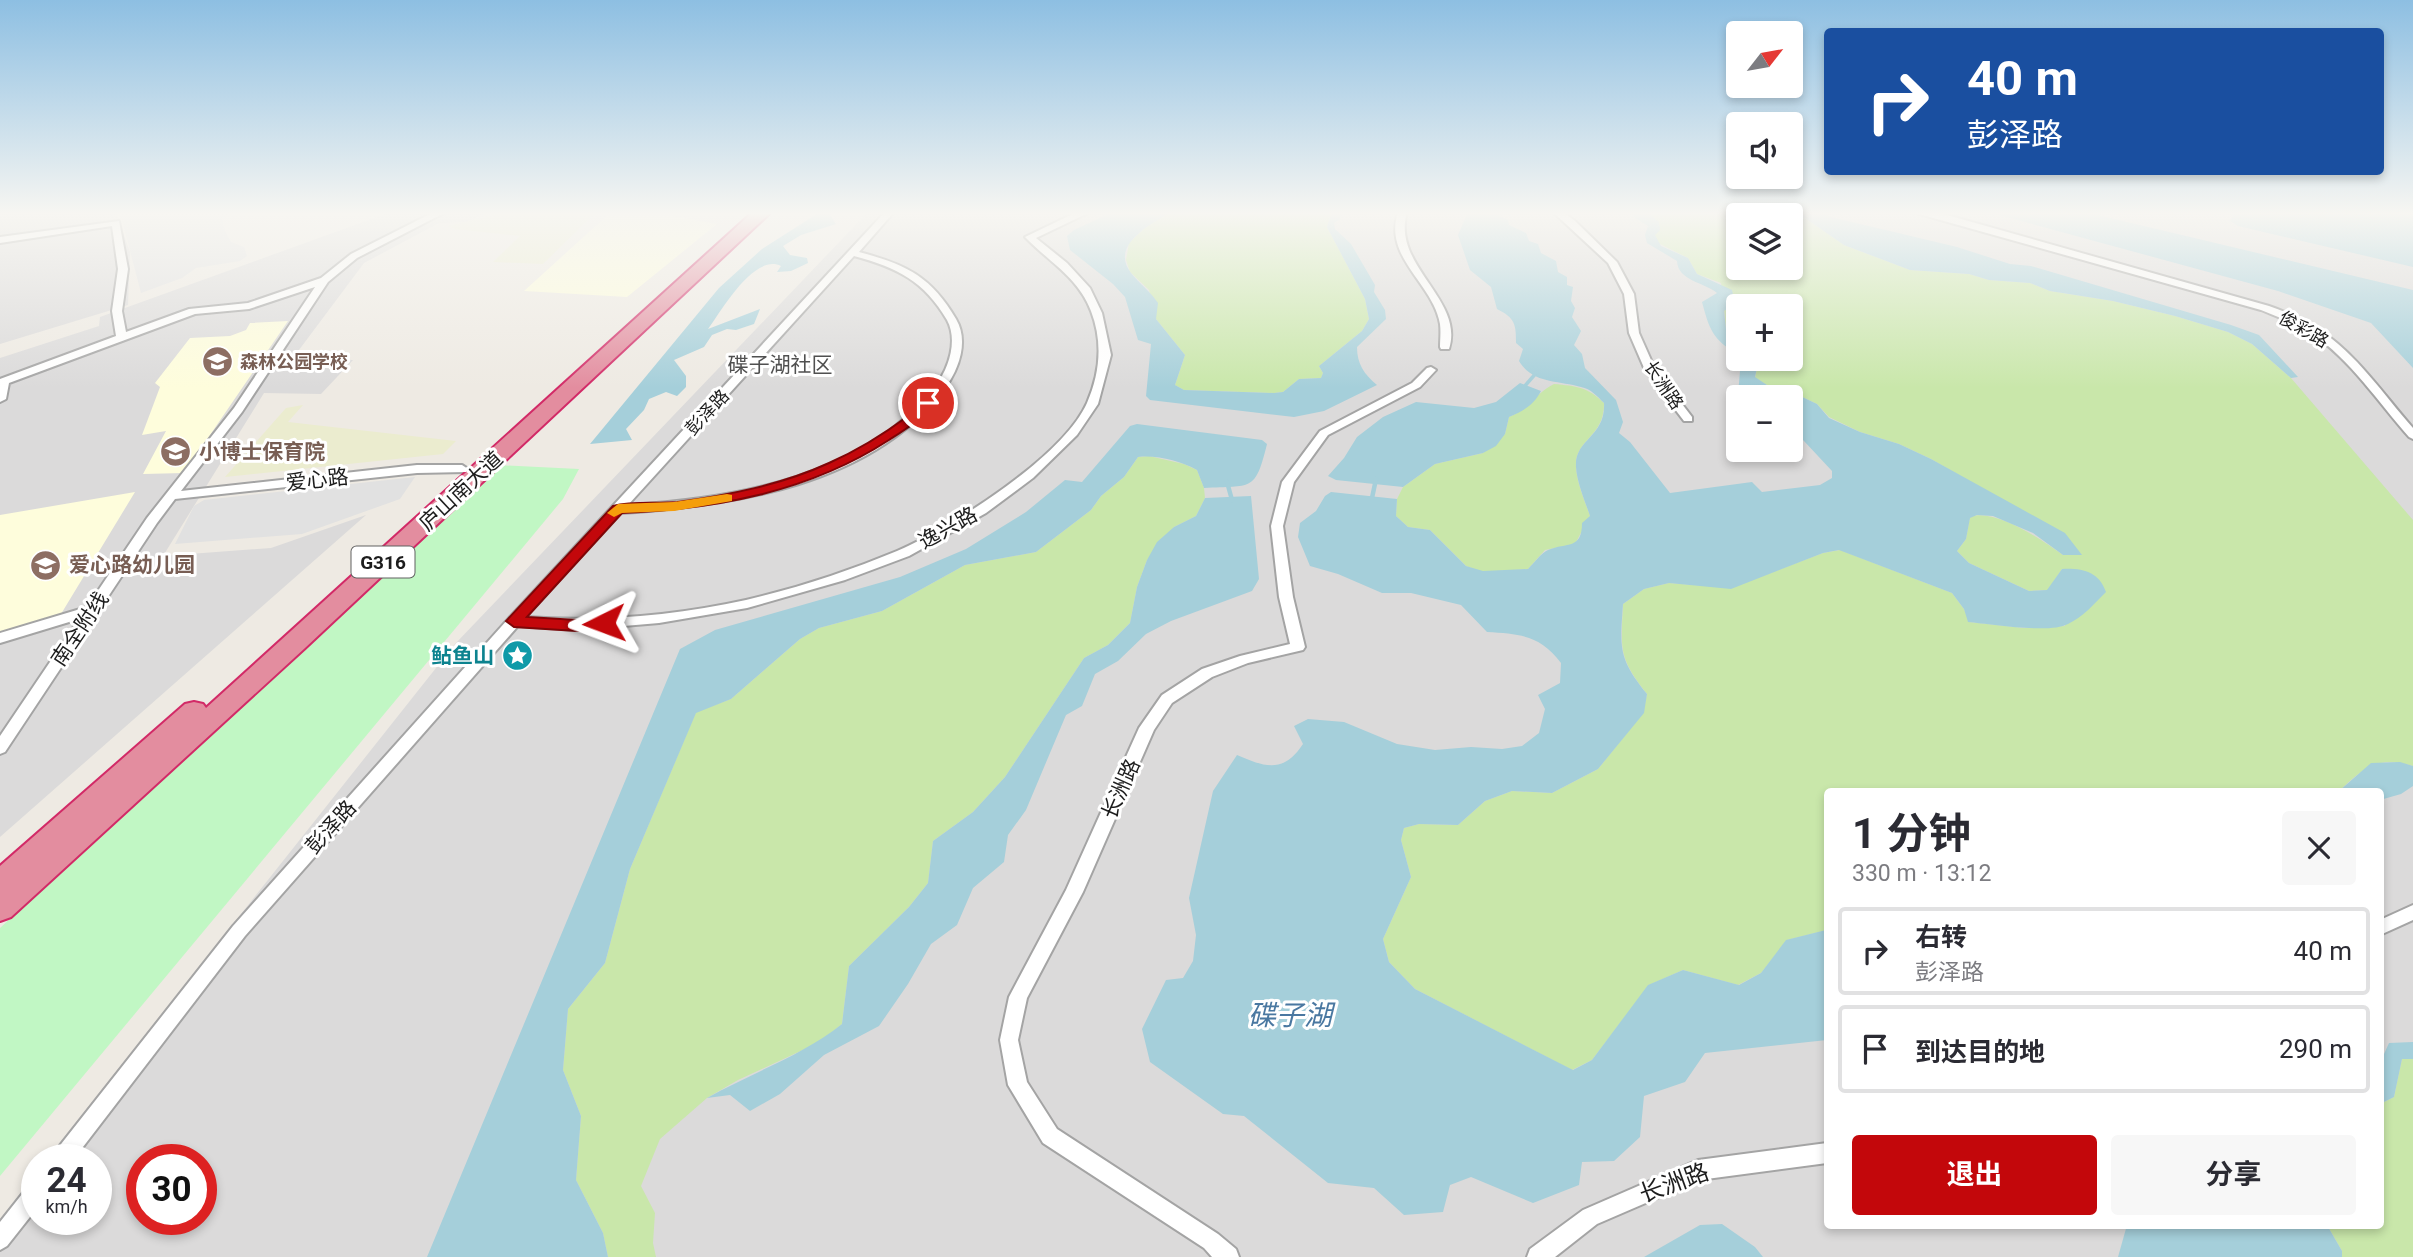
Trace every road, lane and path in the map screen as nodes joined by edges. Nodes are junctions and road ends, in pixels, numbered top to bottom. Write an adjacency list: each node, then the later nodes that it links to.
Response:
1 (123, 271): 12 (street)
2 (336, 271): 11 (street, 南全附线)
3 (683, 271): 18 (highway, 庐山南大道 / G316)
4 (699, 271): 26 (highway, 庐山南大道 / G316)
5 (837, 271): 20 (street, 彭泽路)
6 (905, 271): 20 (street)
7 (1069, 271): 22 (street, 逸兴路)
8 (1416, 271): 13 (street)
9 (1617, 271): 16 (street, 长洲路)
10 (2132, 271): 17 (street, 俊彩路)
11 (324, 280): 12 (street); 19 (street, 南全附线)
12 (122, 338): 15 (street)
13 (1445, 347)
14 (1431, 370): 33 (street, 长洲路)
15 (0, 399)
16 (1688, 419)
17 (2413, 435)
18 (462, 469): 19 (street, 爱心路); 25 (highway, 庐山南大道 / G316)
19 (172, 496): 21 (street, 南全附线)
20 (618, 509): 22 (street, 彭泽路)
21 (93, 610): 23 (street); 24 (street, 南全附线)
22 (514, 621): 29 (street, 彭泽路)
23 (0, 638)
24 (0, 748)
25 (0, 884)
26 (0, 908)
27 (2413, 912): 28 (street)
28 (2384, 926)
29 (73, 1144)
30 (1824, 1153): 34 (street, 长洲路)
31 (21, 1212): 32 (street)
32 (0, 1239)
33 (1228, 1257)
34 (1538, 1257)

